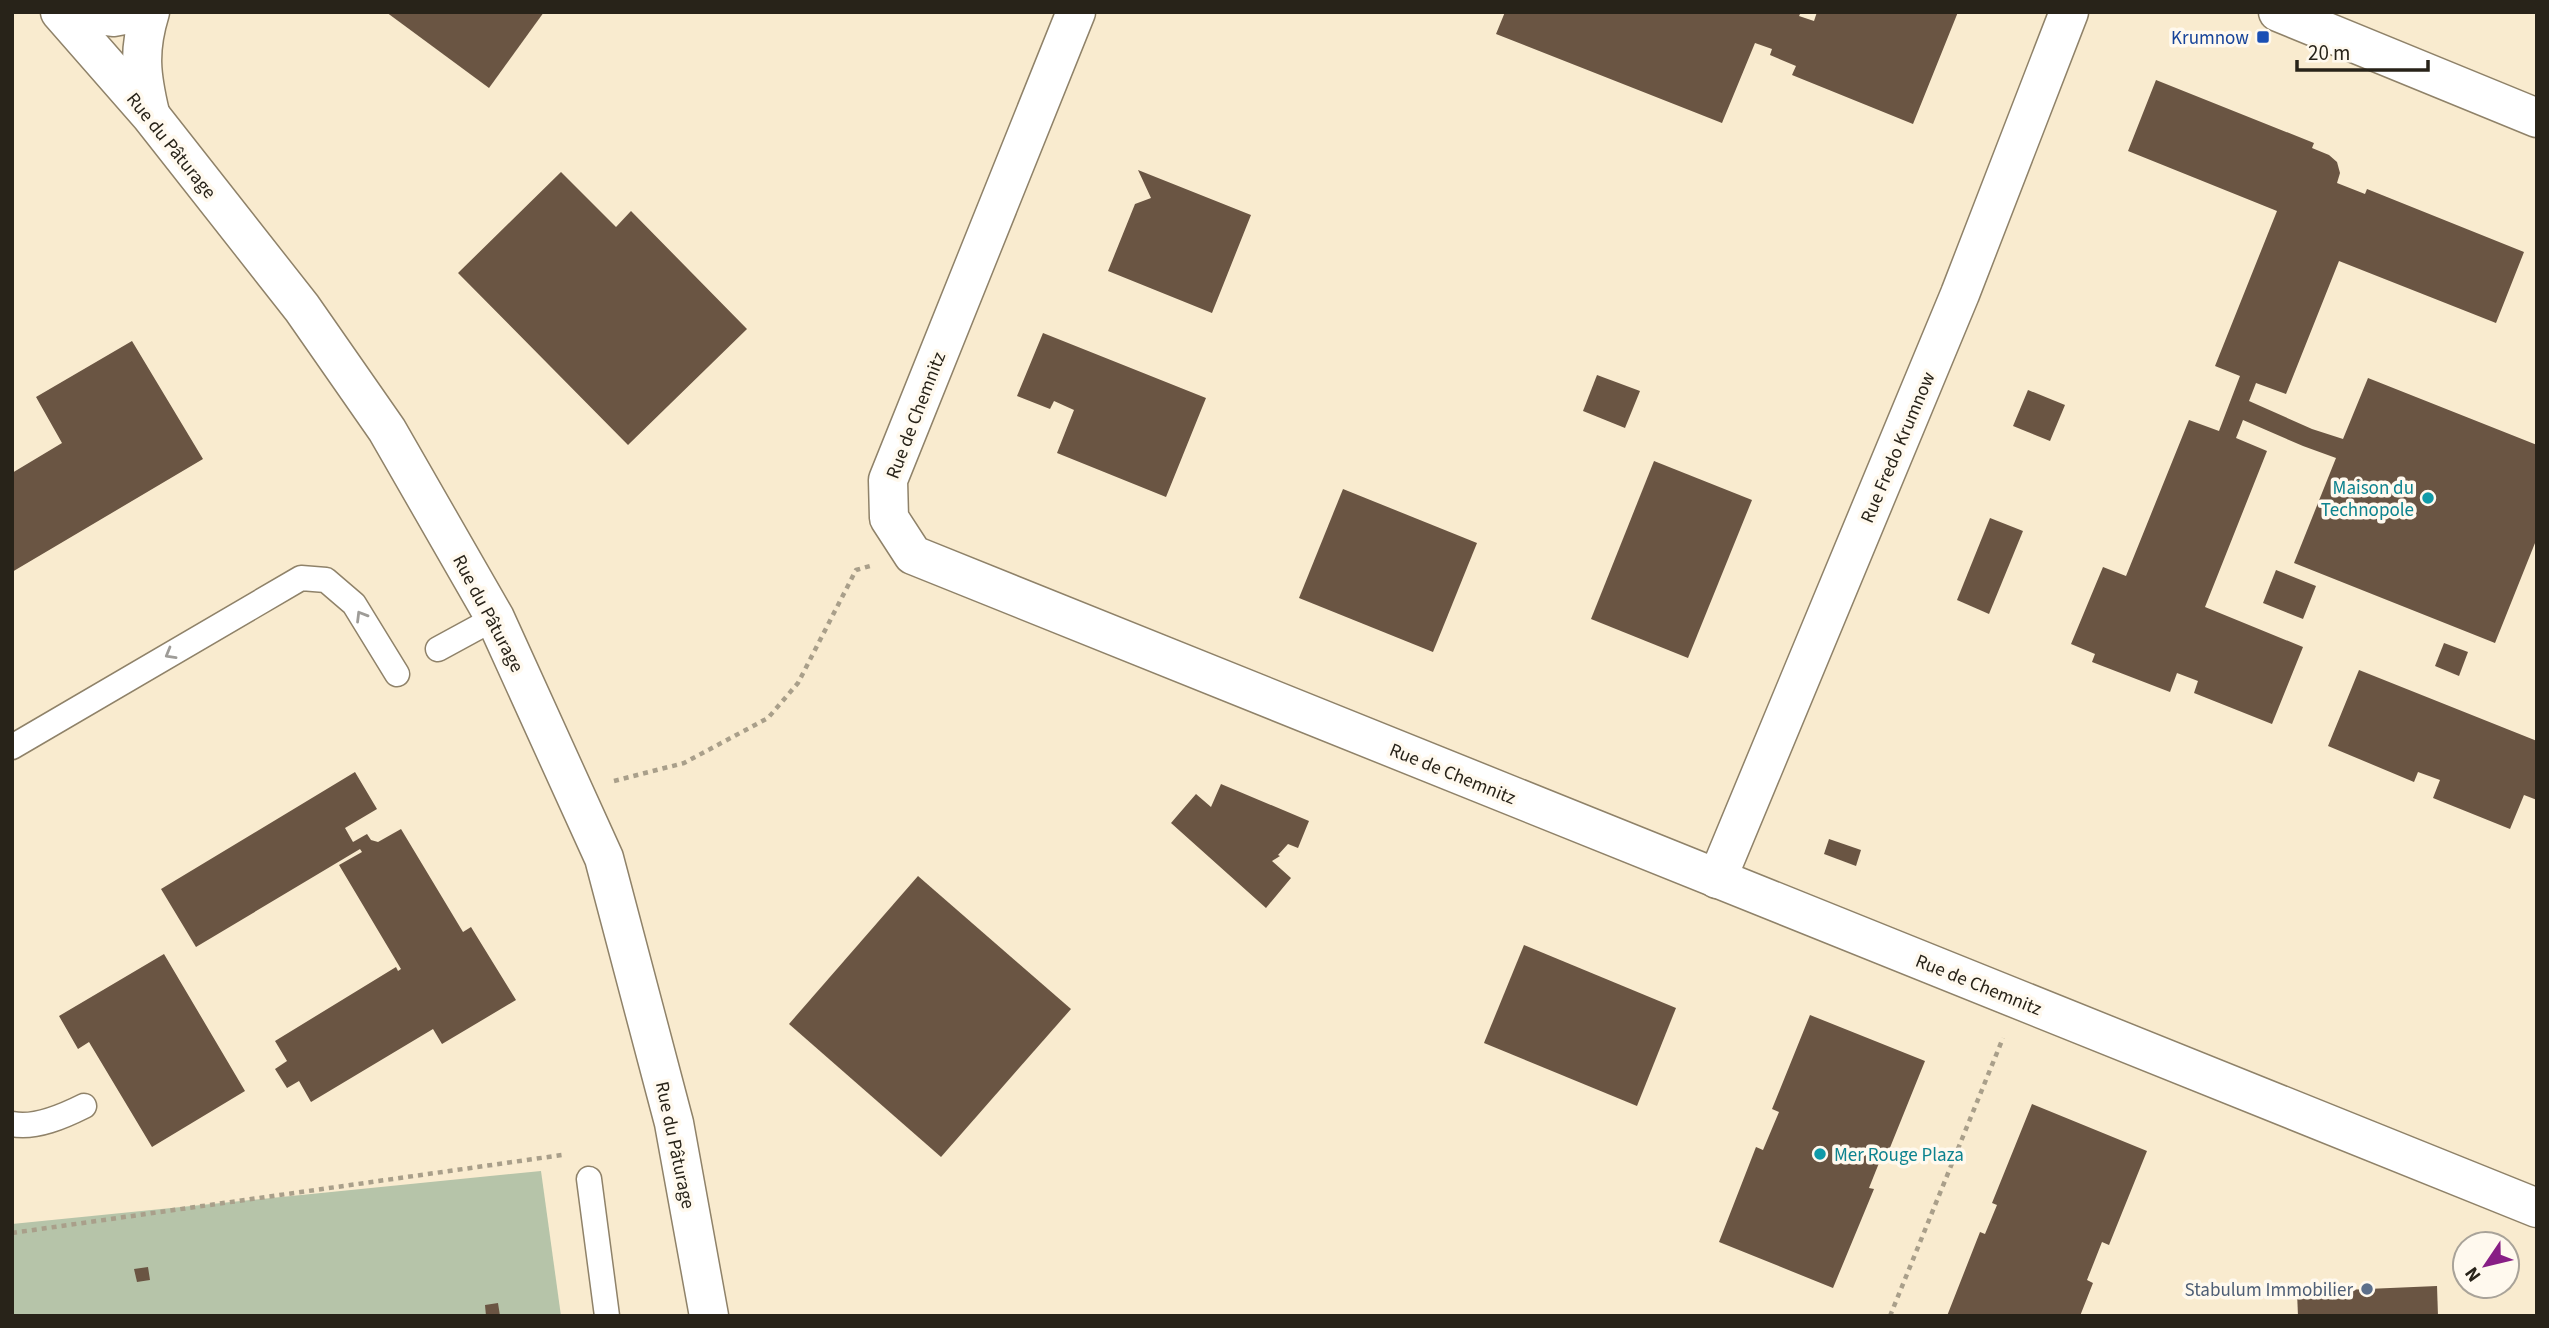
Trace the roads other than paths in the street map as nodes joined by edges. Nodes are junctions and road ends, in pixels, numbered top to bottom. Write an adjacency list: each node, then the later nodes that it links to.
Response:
1 (60, 12): 8 (street, Rue du Pâturage)
2 (75, 12): 3 (street)
3 (141, 12)
4 (150, 12): 8 (street)
5 (1076, 12): 14 (street, Rue de Chemnitz)
6 (2069, 12): 14 (street, Rue Fredo Krumnow)
7 (2278, 12): 9 (street)
8 (151, 116): 10 (street, Rue du Pâturage)
9 (2537, 118)
10 (495, 618): 11 (lane); 20 (street, Rue du Pâturage)
11 (438, 649)
12 (397, 674): 13 (lane, one-way to 13)
13 (12, 747)
14 (1717, 879): 18 (street, Rue de Chemnitz)
15 (85, 1106): 16 (lane)
16 (12, 1124)
17 (589, 1179): 19 (lane)
18 (2537, 1208)
19 (607, 1316)
20 (709, 1316)

